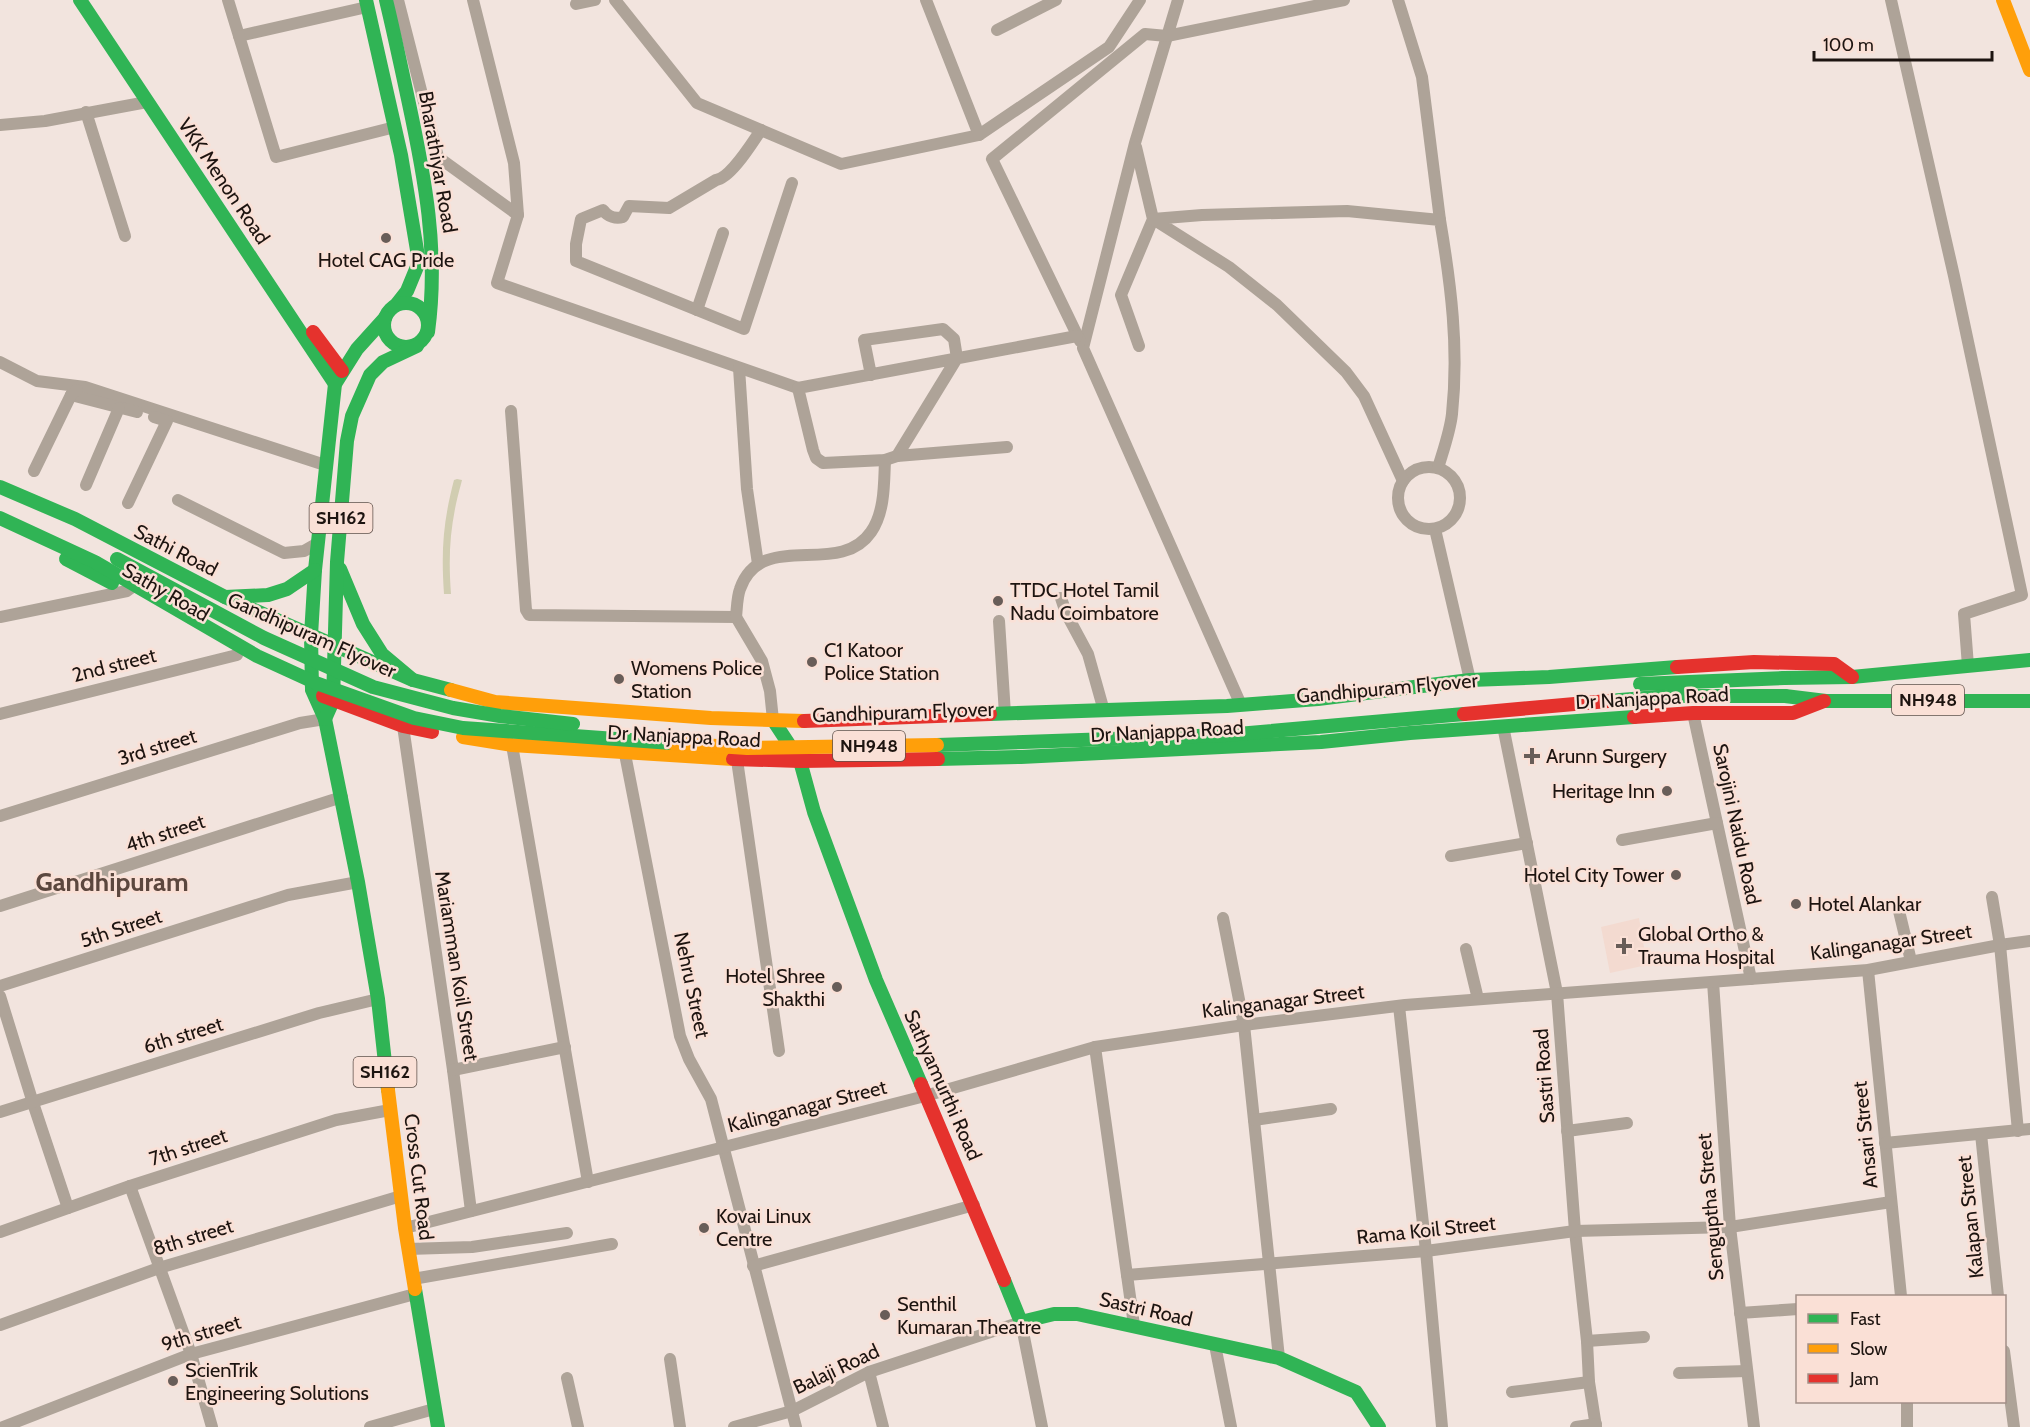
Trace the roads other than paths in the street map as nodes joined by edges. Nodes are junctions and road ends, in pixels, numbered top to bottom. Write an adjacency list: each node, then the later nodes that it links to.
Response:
1 (80, 0): 23 (main road, VKK Menon Road)
2 (90, 0): 47 (main road, VKK Menon Road)
3 (228, 0): 20 (street)
4 (386, 0): 39 (main road, Bharathiyar Road / SH162)
5 (398, 0): 31 (street)
6 (472, 0): 31 (street)
7 (595, 0): 18 (street)
8 (615, 0): 27 (street)
9 (926, 0): 28 (street)
10 (1056, 0): 19 (street)
11 (1140, 0): 28 (street)
12 (1178, 0): 21 (street)
13 (1344, 0): 21 (street)
14 (1398, 0): 33 (street)
15 (1891, 0): 85 (street)
16 (2003, 0): 22 (main road)
17 (367, 3): 20 (street); 26 (main road, Bharathiyar Road / SH162)
18 (576, 4)
19 (997, 30)
20 (239, 36): 26 (street)
21 (1167, 36): 29 (street); 40 (street)
22 (2030, 70)
23 (147, 102): 24 (street); 49 (main road, VKK Menon Road)
24 (86, 112): 25 (street); 35 (street)
25 (0, 125)
26 (395, 127): 36 (main road, Bharathiyar Road / SH162)
27 (761, 130): 28 (street); 37 (street)
28 (980, 135)
29 (1135, 142): 32 (street); 43 (street)
30 (792, 183): 37 (street)
31 (518, 215): 46 (street)
32 (1153, 219): 33 (street); 42 (street); 59 (street)
33 (1440, 220): 57 (street)
34 (723, 233): 37 (street)
35 (124, 236)
36 (396, 305): 38 (main road, Bharathiyar Road / SH162); 39 (main road)
37 (697, 310)
38 (384, 318): 41 (main road); 47 (main road, SH162)
39 (428, 332): 41 (main road, Bharathiyar Road / SH162)
40 (1077, 336): 43 (street); 44 (street)
41 (417, 346): 71 (main road, SH162)
42 (1139, 346)
43 (1083, 348): 95 (street)
44 (957, 358): 48 (street); 48 (street); 55 (street)
45 (0, 362): 51 (street)
46 (739, 368): 50 (street); 72 (street)
47 (342, 371): 49 (main road, SH162)
48 (872, 375): 50 (street)
49 (335, 384): 56 (main road, SH162)
50 (798, 388): 55 (street)
51 (75, 391): 52 (street); 56 (street); 58 (street)
52 (119, 408): 60 (street); 63 (street)
53 (511, 411): 79 (street)
54 (1007, 447): 55 (street)
55 (891, 458): 72 (street)
56 (326, 465): 69 (main road, SH162)
57 (1438, 468): 59 (street); 68 (street)
58 (34, 471)
59 (1402, 481): 68 (street)
60 (86, 485)
61 (0, 487): 73 (main road, Sathi Road)
62 (178, 500): 69 (street)
63 (128, 503)
64 (0, 504): 65 (main road)
65 (28, 516)
66 (0, 518): 92 (main road, Gandhipuram Flyover / NH948, bridge)
67 (0, 529): 75 (main road, Sathy Road)
68 (1435, 529): 88 (street)
69 (318, 543): 74 (main road, SH162)
70 (90, 544): 106 (main road, Gandhipuram Flyover / NH948, bridge)
71 (337, 562): 82 (main road, SH162); 87 (main road)
72 (758, 564): 79 (street)
73 (163, 565): 75 (street); 76 (main road, Sathi Road)
74 (315, 570): 76 (main road); 81 (main road, SH162)
75 (127, 591): 78 (street); 83 (main road, Sathy Road)
76 (225, 597): 81 (main road, Sathi Road)
77 (1060, 598): 96 (street)
78 (0, 617)
79 (736, 617): 102 (street)
80 (999, 621): 99 (street)
81 (311, 636): 82 (main road, Sathi Road); 90 (main road, SH162)
82 (335, 646): 87 (main road, Dr Nanjappa Road); 91 (main road, SH162)
83 (237, 655): 90 (main road, Sathy Road); 98 (street, 2nd street)
84 (2030, 660): 85 (main road, NH948)
85 (1968, 666): 86 (main road, NH948)
86 (1852, 677): 88 (main road, Dr Nanjappa Road); 89 (main road, NH948, bridge)
87 (413, 680): 102 (main road, Dr Nanjappa Road)
88 (1470, 680): 95 (main road, Dr Nanjappa Road)
89 (1626, 686)
90 (312, 690): 91 (main road, Dr Nanjappa Road); 100 (main road, SH162)
91 (333, 701): 100 (main road, SH162); 104 (main road, Dr Nanjappa Road)
92 (1826, 701): 93 (main road, Dr Nanjappa Road / NH948); 97 (main road, Dr Nanjappa Road)
93 (2030, 701)
94 (1434, 703): 101 (main road, Gandhipuram Flyover)
95 (1241, 705): 96 (main road, Dr Nanjappa Road)
96 (1104, 711): 99 (main road, Dr Nanjappa Road)
97 (1693, 713): 105 (main road, Dr Nanjappa Road); 114 (street, Sarojini Naidu Road)
98 (0, 714)
99 (1005, 714): 102 (main road, Dr Nanjappa Road)
100 (325, 719): 112 (main road, Cross Cut Road / SH162); 113 (street, 3rd street)
101 (1246, 719)
102 (773, 720): 111 (main road, Sathyamurthi Road)
103 (1203, 722): 107 (main road, Gandhipuram Flyover)
104 (403, 726): 108 (main road, Dr Nanjappa Road); 140 (street, Mariamman Koil Street)
105 (1503, 726): 111 (main road, Dr Nanjappa Road); 116 (street, Sastri Road)
106 (931, 731)
107 (952, 731)
108 (512, 745): 109 (main road, Dr Nanjappa Road); 137 (street)
109 (625, 754): 110 (main road, Dr Nanjappa Road); 152 (street, Nehru Street)
110 (737, 760): 111 (main road, Dr Nanjappa Road); 139 (street)
111 (800, 761): 141 (main road, Sathyamurthi Road)
112 (342, 797): 118 (main road, Cross Cut Road / SH162); 120 (street, 4th street)
113 (0, 816)
114 (1717, 824): 115 (street); 128 (street, Sarojini Naidu Road)
115 (1622, 840)
116 (1527, 843): 117 (street); 131 (street, Sastri Road)
117 (1451, 856)
118 (358, 882): 130 (street, 5th Street); 133 (main road, Cross Cut Road / SH162)
119 (1992, 897): 124 (street)
120 (0, 906)
121 (1899, 911): 126 (street)
122 (1223, 918): 136 (street)
123 (2030, 941): 124 (street)
124 (2000, 945): 126 (street, Kalinganagar Street); 148 (street, Kalinganagar Street)
125 (1467, 949): 134 (street)
126 (1911, 962): 127 (street, Kalinganagar Street)
127 (1868, 970): 128 (street, Kalinganagar Street); 151 (street, Ansari Street)
128 (1751, 979): 129 (street, Kalinganagar Street)
129 (1713, 982): 131 (street, Kalinganagar Street); 160 (street, Senguptha Street)
130 (0, 986)
131 (1557, 993): 134 (street, Kalinganagar Street); 149 (street, Sastri Road)
132 (0, 996): 142 (street)
133 (378, 999): 142 (street, 6th street); 144 (main road, Cross Cut Road / SH162)
134 (1478, 999): 135 (street, Kalinganagar Street)
135 (1399, 1006): 136 (street, Kalinganagar Street); 167 (street)
136 (1244, 1025): 138 (street, Kalinganagar Street); 146 (street)
137 (565, 1047): 140 (street); 153 (street)
138 (1095, 1047): 141 (street, Kalinganagar Street); 171 (street)
139 (779, 1051)
140 (453, 1070): 159 (street, Mariamman Koil Street)
141 (925, 1096): 152 (street, Kalinganagar Street); 157 (main road, Sathyamurthi Road)
142 (33, 1102): 145 (street, 6th street); 158 (street)
143 (1331, 1109): 146 (street)
144 (390, 1110): 154 (street, 7th street); 155 (main road, Cross Cut Road / SH162)
145 (0, 1112)
146 (1254, 1120): 168 (street)
147 (1627, 1123): 149 (street)
148 (2024, 1130): 150 (street)
149 (1568, 1131): 162 (street, Sastri Road)
150 (1980, 1134): 151 (street); 175 (street, Kalapan Street)
151 (1885, 1143): 156 (street, Ansari Street)
152 (725, 1147): 153 (street, Kalinganagar Street); 169 (street, Nehru Street)
153 (588, 1182): 159 (street, Kalinganagar Street)
154 (130, 1186): 158 (street, 7th street); 170 (street)
155 (401, 1196): 161 (main road, Cross Cut Road / SH162); 170 (street, 8th street)
156 (1891, 1202): 160 (street, Rama Koil Street); 174 (street, Ansari Street)
157 (974, 1205): 169 (street); 178 (main road, Sathyamurthi Road)
158 (68, 1208): 163 (street, 7th street)
159 (471, 1211): 161 (street, Kalinganagar Street)
160 (1730, 1227): 162 (street, Rama Koil Street); 177 (street, Senguptha Street)
161 (405, 1228): 166 (main road, Cross Cut Road / SH162)
162 (1575, 1231): 167 (street, Rama Koil Street); 182 (street, Sastri Road)
163 (0, 1232)
164 (567, 1233): 166 (street)
165 (612, 1244): 172 (street)
166 (408, 1248): 172 (main road, Cross Cut Road / SH162)
167 (1426, 1251): 168 (street, Rama Koil Street); 210 (street)
168 (1269, 1264): 171 (street, Rama Koil Street); 185 (street)
169 (753, 1266): 196 (street, Nehru Street)
170 (159, 1268): 179 (street, 8th street); 184 (street)
171 (1126, 1275): 180 (street)
172 (413, 1279): 173 (main road, Cross Cut Road / SH162)
173 (415, 1294): 184 (street, 9th street); 195 (main road, Cross Cut Road / SH162)
174 (1901, 1295)
175 (1998, 1295)
176 (1796, 1308): 177 (street)
177 (1740, 1313): 188 (street, Senguptha Street)
178 (1021, 1322): 180 (main road, Sastri Road); 189 (street, Balaji Road); 207 (street, Sathyamurthi Road)
179 (0, 1324)
180 (1134, 1325): 183 (main road, Sastri Road)
181 (1644, 1337): 182 (street)
182 (1587, 1341): 192 (street, Sastri Road)
183 (1215, 1345): 185 (main road, Sastri Road); 208 (street)
184 (191, 1354): 198 (street, 9th street); 199 (street)
185 (1279, 1358): 209 (main road, Sastri Road)
186 (670, 1359): 203 (street)
187 (2006, 1366): 214 (street)
188 (1747, 1371): 190 (street); 212 (street, Senguptha Street)
189 (869, 1372): 196 (street, Balaji Road); 206 (street)
190 (1679, 1372)
191 (567, 1378): 202 (street)
192 (1589, 1382): 193 (street); 197 (street, Sastri Road)
193 (1512, 1392)
194 (1907, 1403): 213 (street)
195 (434, 1409): 200 (street); 201 (main road, Cross Cut Road / SH162)
196 (792, 1411): 204 (street, Balaji Road); 205 (street, Nehru Street)
197 (1596, 1425): 211 (street)
198 (3, 1427)
199 (212, 1427)
200 (370, 1427)
201 (438, 1427)
202 (578, 1427)
203 (680, 1427)
204 (734, 1427)
205 (796, 1427)
206 (883, 1427)
207 (1042, 1427)
208 (1231, 1427)
209 (1379, 1427)
210 (1442, 1427)
211 (1576, 1427)
212 (1754, 1427)
213 (1907, 1427)
214 (2014, 1427)

